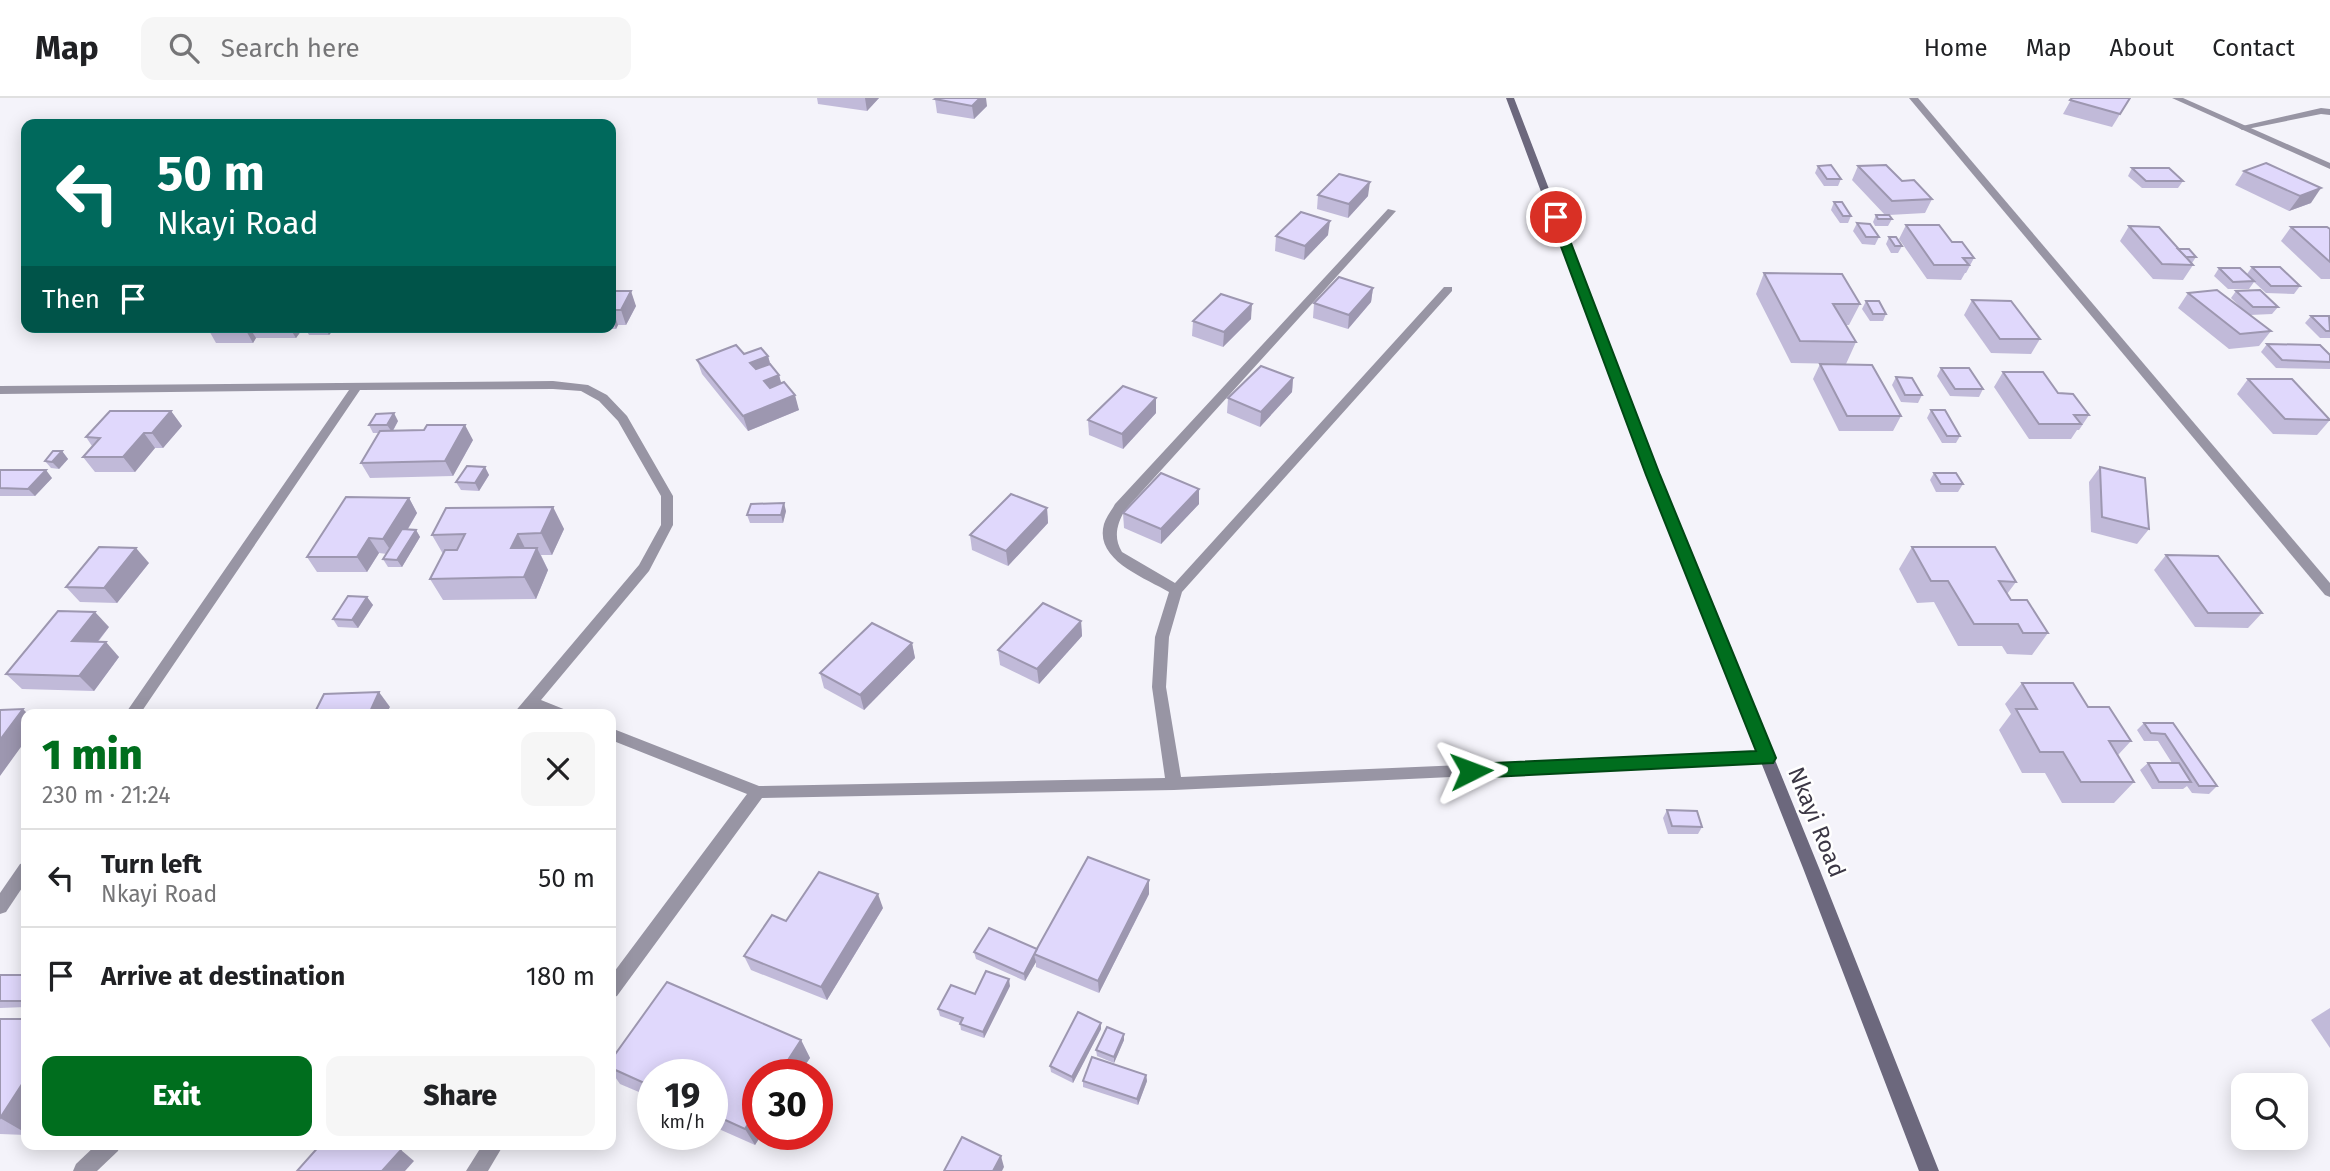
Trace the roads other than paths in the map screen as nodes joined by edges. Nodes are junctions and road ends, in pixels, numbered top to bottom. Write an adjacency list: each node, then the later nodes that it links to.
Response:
1 (1510, 98): 18 (main road, Nkayi Road)
2 (1913, 98): 12 (street)
3 (2176, 98): 5 (street)
4 (2330, 112): 5 (street)
5 (2242, 127): 6 (street)
6 (2330, 166)
7 (1391, 211): 11 (street)
8 (1448, 289): 11 (street)
9 (356, 388): 10 (street); 13 (street); 14 (street)
10 (0, 390)
11 (1176, 590): 19 (street)
12 (2330, 592)
13 (531, 702): 15 (street); 16 (street)
14 (135, 709)
15 (525, 709)
16 (548, 709)
17 (616, 736): 20 (street)
18 (1767, 758): 19 (street); 28 (main road, Nkayi Road)
19 (1174, 784): 20 (street)
20 (758, 792): 23 (street)
21 (21, 876): 22 (street)
22 (0, 907)
23 (616, 983)
24 (105, 1150): 26 (street)
25 (491, 1150): 27 (street)
26 (82, 1171)
27 (476, 1171)
28 (1929, 1171)

